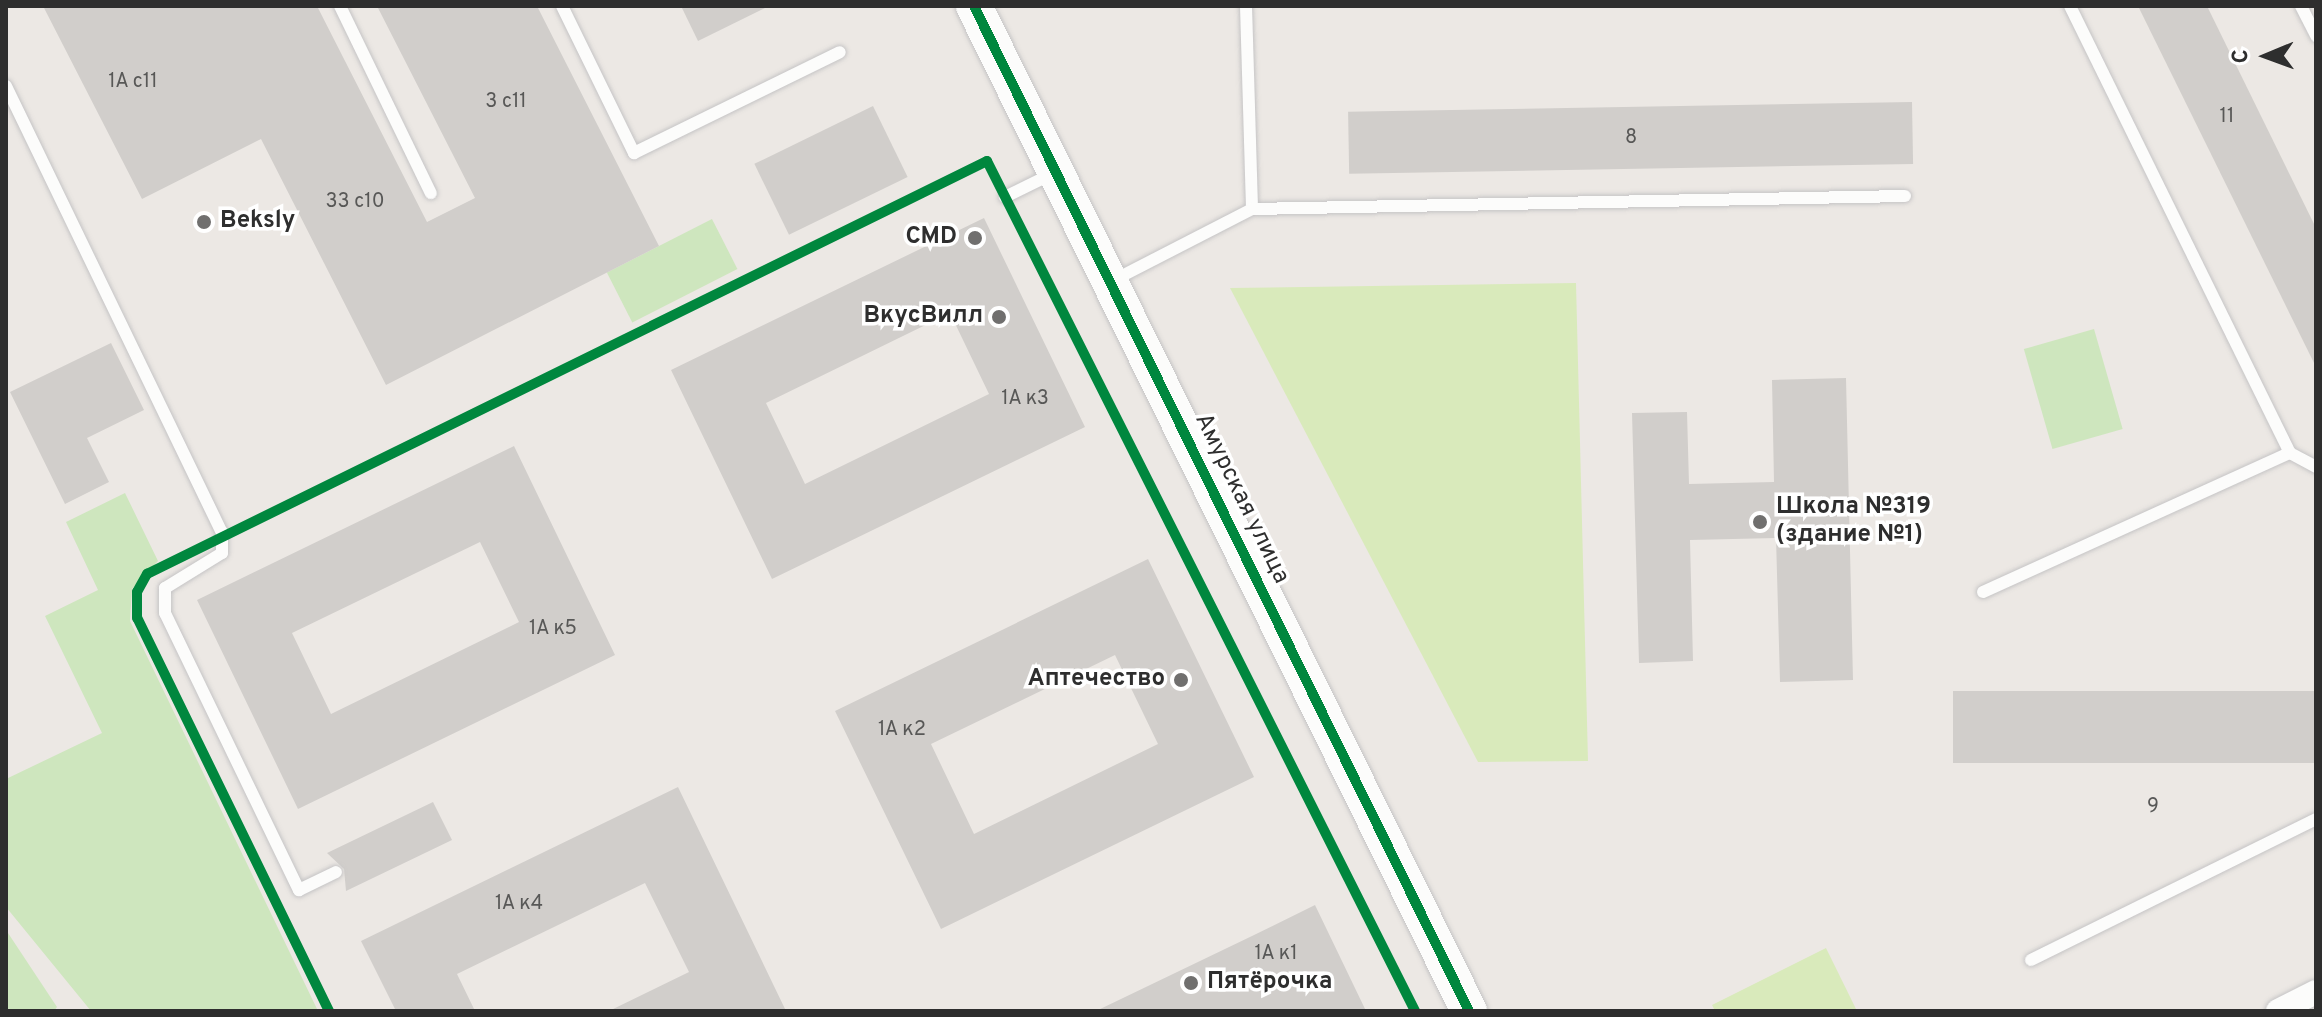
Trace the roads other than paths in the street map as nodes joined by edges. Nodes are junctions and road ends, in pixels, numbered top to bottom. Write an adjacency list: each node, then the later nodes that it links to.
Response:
1 (340, 6): 11 (lane)
2 (562, 6): 8 (lane)
3 (974, 6): 10 (street, Амурская улица)
4 (1246, 6): 14 (lane)
5 (2070, 6): 16 (lane)
6 (2301, 6): 7 (lane)
7 (2316, 36)
8 (840, 52)
9 (6, 86): 20 (lane)
10 (1055, 172): 13 (lane); 15 (street, Амурская улица)
11 (431, 193)
12 (1905, 196): 14 (lane)
13 (1005, 197)
14 (1252, 209): 15 (lane)
15 (1112, 281): 23 (street, Амурская улица)
16 (2290, 453): 17 (lane); 18 (lane)
17 (2316, 467)
18 (1983, 592)
19 (2316, 819): 21 (lane)
20 (336, 872)
21 (2031, 960)
22 (2316, 992): 24 (street)
23 (1469, 1011)
24 (2278, 1011)

